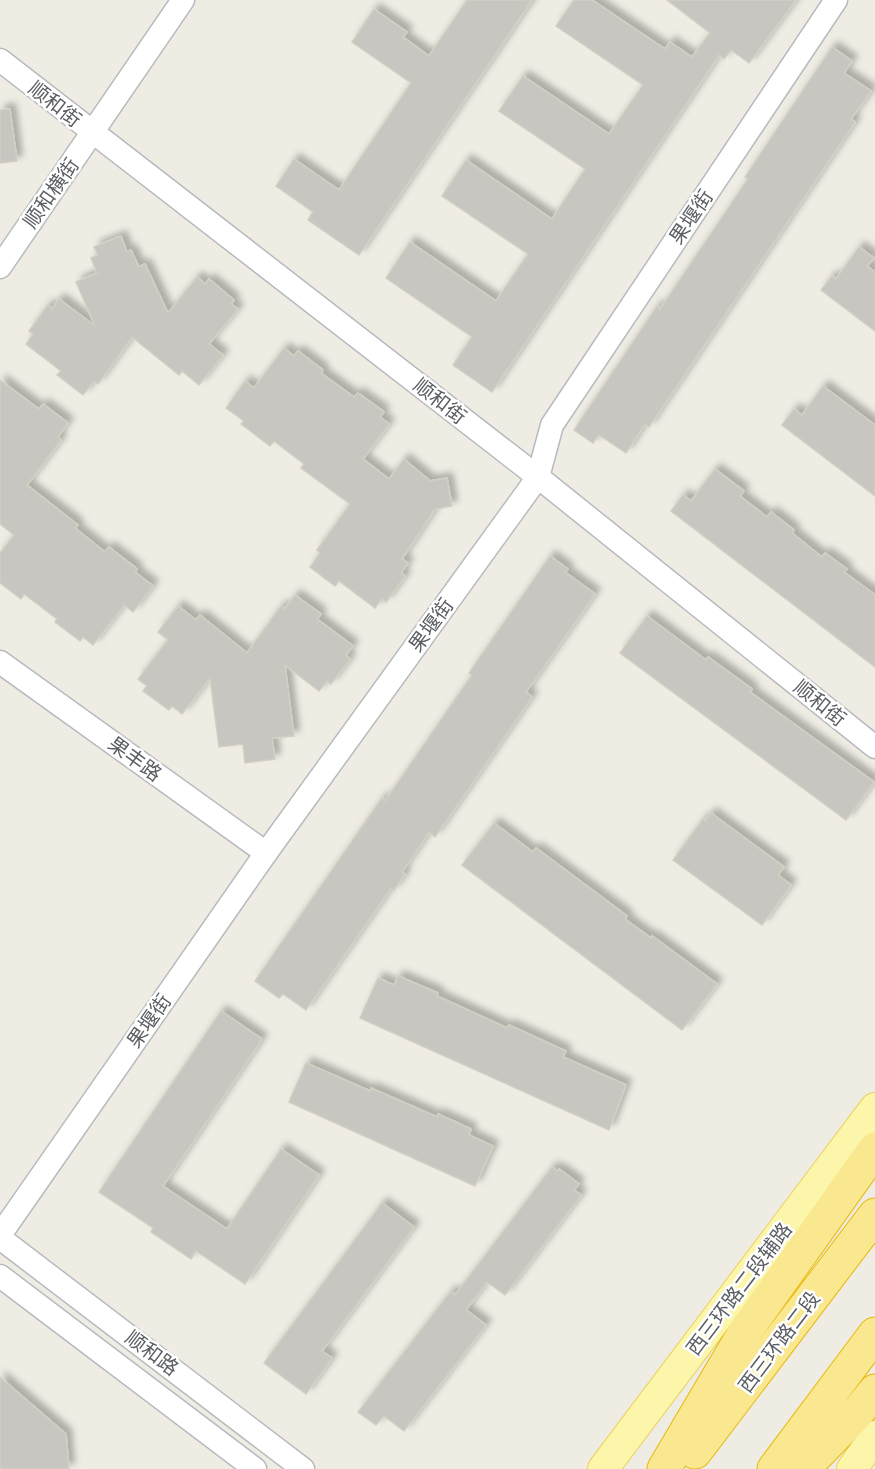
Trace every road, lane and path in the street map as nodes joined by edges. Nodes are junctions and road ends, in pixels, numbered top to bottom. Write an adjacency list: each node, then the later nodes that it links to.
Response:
1 (183, 0): 4 (street, 顺和横街)
2 (836, 0): 6 (street, 果堰街)
3 (0, 60): 4 (street, 顺和街)
4 (93, 133): 5 (street, 顺和横街); 6 (street, 顺和街)
5 (0, 267)
6 (538, 477): 8 (street, 顺和街); 9 (street, 果堰街)
7 (2, 664): 9 (street, 果丰路)
8 (875, 747)
9 (266, 853): 13 (street, 果堰街)
10 (875, 1108): 20 (main road, 西三环路二段辅路)
11 (875, 1149): 21 (highway)
12 (875, 1215): 22 (highway, 西三环路二段)
13 (0, 1237): 19 (street, 顺和路)
14 (0, 1276): 18 (street, 顺和路)
15 (875, 1334): 23 (highway)
16 (875, 1391): 24 (highway)
17 (875, 1436): 25 (main road)
18 (255, 1469)
19 (303, 1469)
20 (603, 1469)
21 (664, 1469)
22 (682, 1469)
23 (774, 1469)
24 (803, 1469)
25 (852, 1469)

